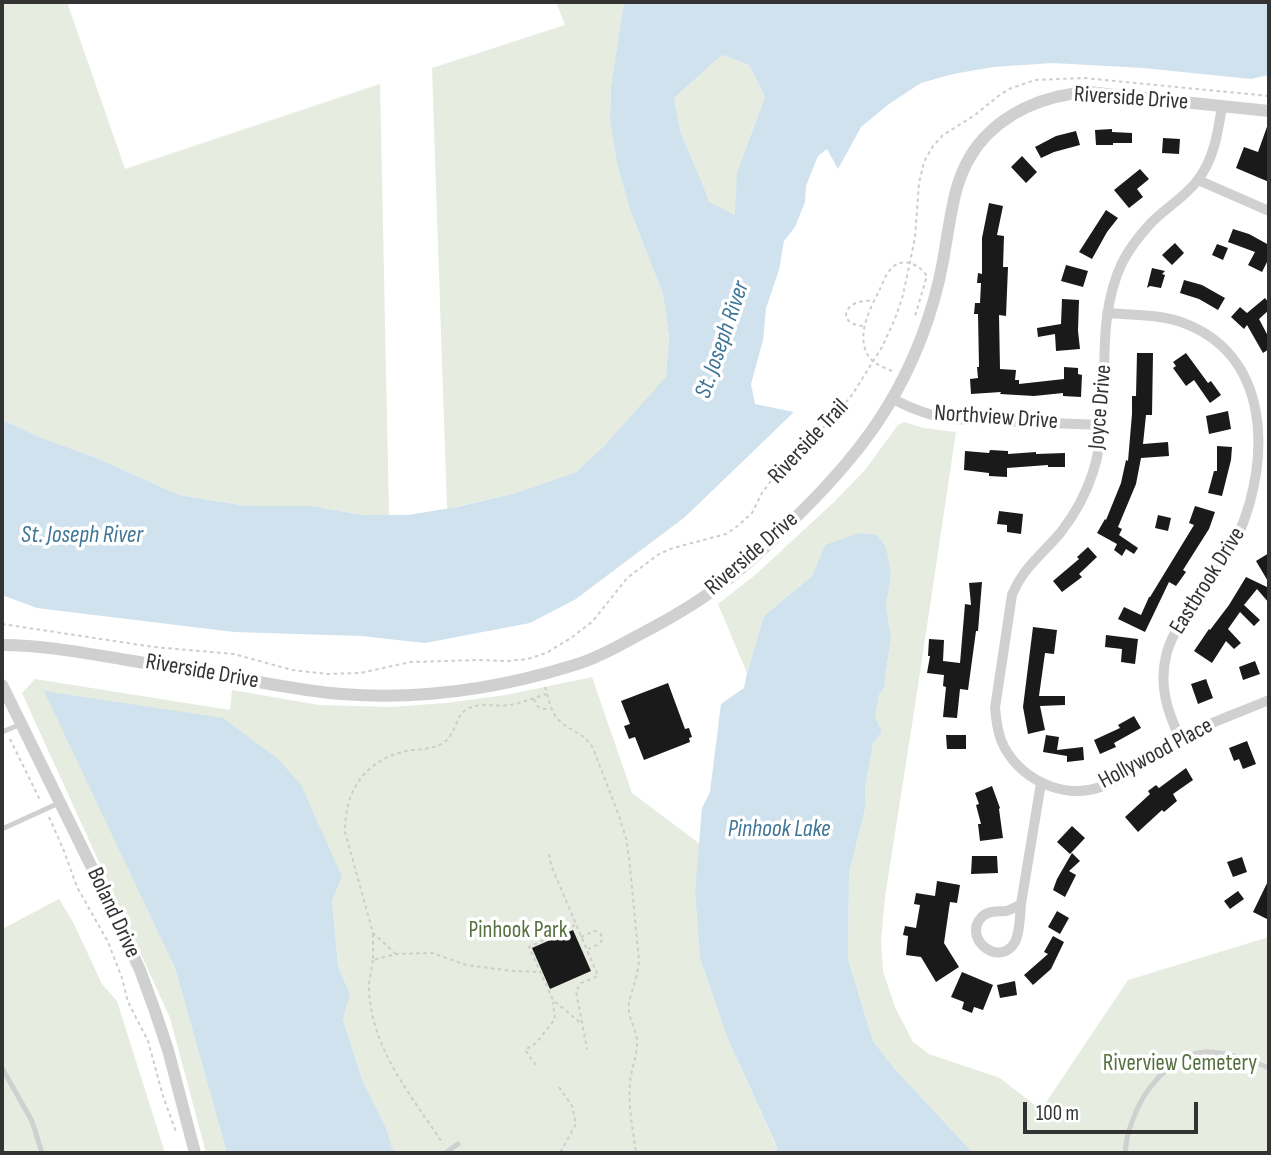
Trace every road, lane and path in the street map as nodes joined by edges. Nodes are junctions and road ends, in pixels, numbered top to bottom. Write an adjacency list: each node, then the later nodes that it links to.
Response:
1 (1269, 96): 6 (path, Riverside Trail)
2 (1222, 106): 3 (street, Riverside Drive); 4 (street, Joyce Drive); 13 (street, Riverside Drive)
3 (1269, 111)
4 (1198, 180): 5 (street); 8 (street, Joyce Drive)
5 (1269, 211)
6 (911, 262): 7 (path); 9 (path); 11 (path, Riverside Trail)
7 (874, 301): 10 (path); 10 (path)
8 (1107, 313): 14 (street, Joyce Drive); 26 (street, Eastbrook Drive)
9 (914, 320)
10 (865, 326): 11 (path)
11 (873, 362): 12 (path); 17 (path, Riverside Trail)
12 (898, 374)
13 (893, 399): 14 (street, Northview Drive); 18 (street, Riverside Drive)
14 (1102, 425): 28 (street, Joyce Drive)
15 (2, 624): 17 (path, Riverside Trail)
16 (2, 645): 18 (street, Riverside Drive)
17 (535, 656): 18 (path)
18 (541, 674): 20 (path)
19 (2, 685): 24 (street, Boland Drive)
20 (547, 694): 21 (path); 23 (path)
21 (534, 698): 23 (path); 36 (path)
22 (1269, 700): 26 (street, Hollywood Place)
23 (551, 708): 55 (path)
24 (21, 724): 25 (lane); 30 (street, Boland Drive)
25 (2, 732)
26 (1180, 738): 28 (street, Hollywood Place)
27 (10, 740): 29 (path)
28 (1041, 783): 34 (street)
29 (40, 799)
30 (60, 803): 32 (lane); 53 (street, Boland Drive)
31 (50, 820): 49 (path)
32 (2, 829)
33 (549, 854): 35 (path)
34 (1021, 904): 34 (street)
35 (576, 925): 37 (path); 41 (path)
36 (373, 933): 39 (path); 40 (path)
37 (581, 937): 38 (path); 38 (path)
38 (587, 949): 43 (path)
39 (396, 954): 40 (path); 41 (path)
40 (373, 960): 51 (path)
41 (541, 972): 42 (path)
42 (553, 1000): 43 (path); 45 (path)
43 (582, 1024): 44 (path)
44 (587, 1049)
45 (536, 1065)
46 (2, 1068): 52 (lane)
47 (1269, 1068): 56 (lane)
48 (559, 1087): 54 (path)
49 (176, 1133)
50 (458, 1144): 51 (lane)
51 (446, 1152)
52 (42, 1153)
53 (195, 1153)
54 (560, 1153)
55 (636, 1153)
56 (1125, 1153)

